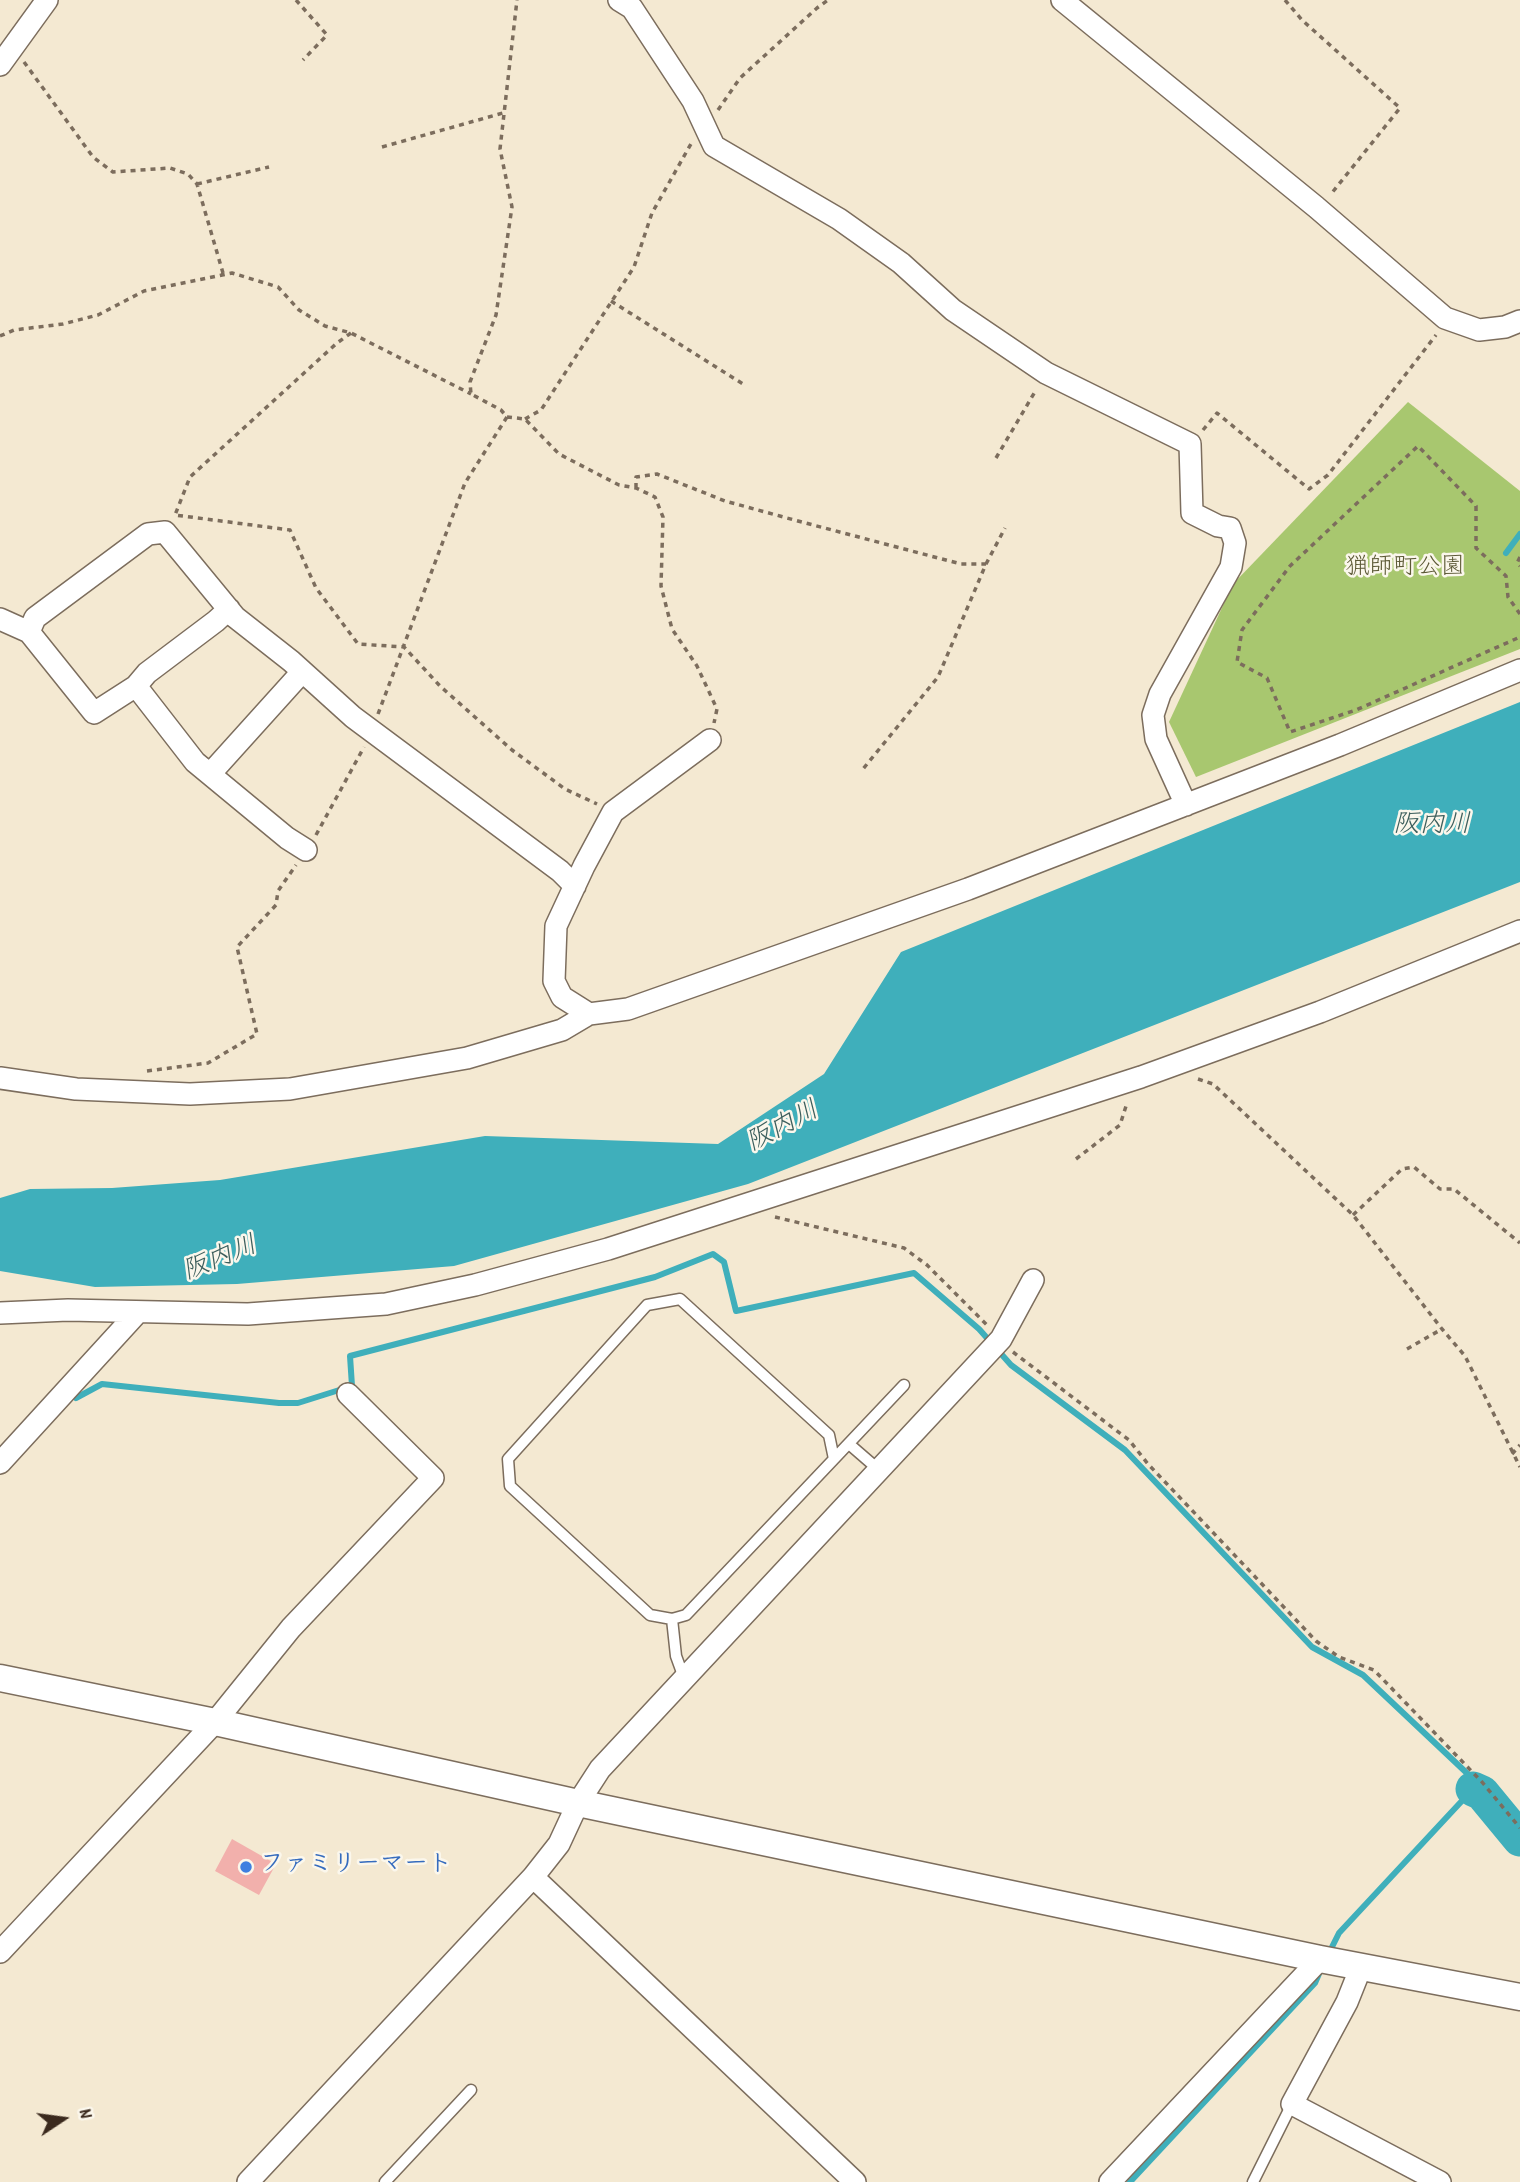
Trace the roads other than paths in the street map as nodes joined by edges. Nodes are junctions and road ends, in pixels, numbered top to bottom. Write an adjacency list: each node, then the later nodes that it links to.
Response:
1 (47, 0): 4 (street)
2 (619, 0): 14 (street)
3 (1062, 0): 5 (street)
4 (0, 65)
5 (1520, 321)
6 (229, 609): 8 (street); 10 (street); 11 (street)
7 (0, 619): 8 (street)
8 (29, 632): 11 (street)
9 (1520, 670): 14 (street)
10 (302, 672): 13 (street); 16 (street)
11 (136, 686): 13 (street)
12 (710, 740): 16 (street)
13 (210, 774): 15 (street)
14 (1186, 805): 18 (street)
15 (306, 850)
16 (575, 886): 18 (street)
17 (1520, 931): 21 (street)
18 (589, 1014): 19 (street)
19 (0, 1078)
20 (1033, 1280): 28 (street)
21 (138, 1312): 22 (street); 27 (street)
22 (0, 1313)
23 (904, 1385): 25 (lane)
24 (348, 1394): 32 (street)
25 (849, 1444): 26 (lane); 28 (lane)
26 (834, 1459): 29 (lane); 29 (lane)
27 (0, 1463)
28 (879, 1470): 31 (street)
29 (672, 1619): 31 (lane)
30 (0, 1678): 32 (street)
31 (684, 1678): 33 (street)
32 (215, 1722): 33 (street); 35 (street)
33 (578, 1803): 34 (street); 36 (street)
34 (533, 1877): 41 (street); 43 (street)
35 (0, 1952)
36 (1320, 1959): 37 (street); 44 (street)
37 (1360, 1967): 38 (street); 40 (street)
38 (1520, 1997)
39 (471, 2090): 42 (lane)
40 (1292, 2104): 45 (lane); 46 (street)
41 (248, 2182)
42 (385, 2182)
43 (855, 2182)
44 (1110, 2182)
45 (1253, 2182)
46 (1440, 2182)

